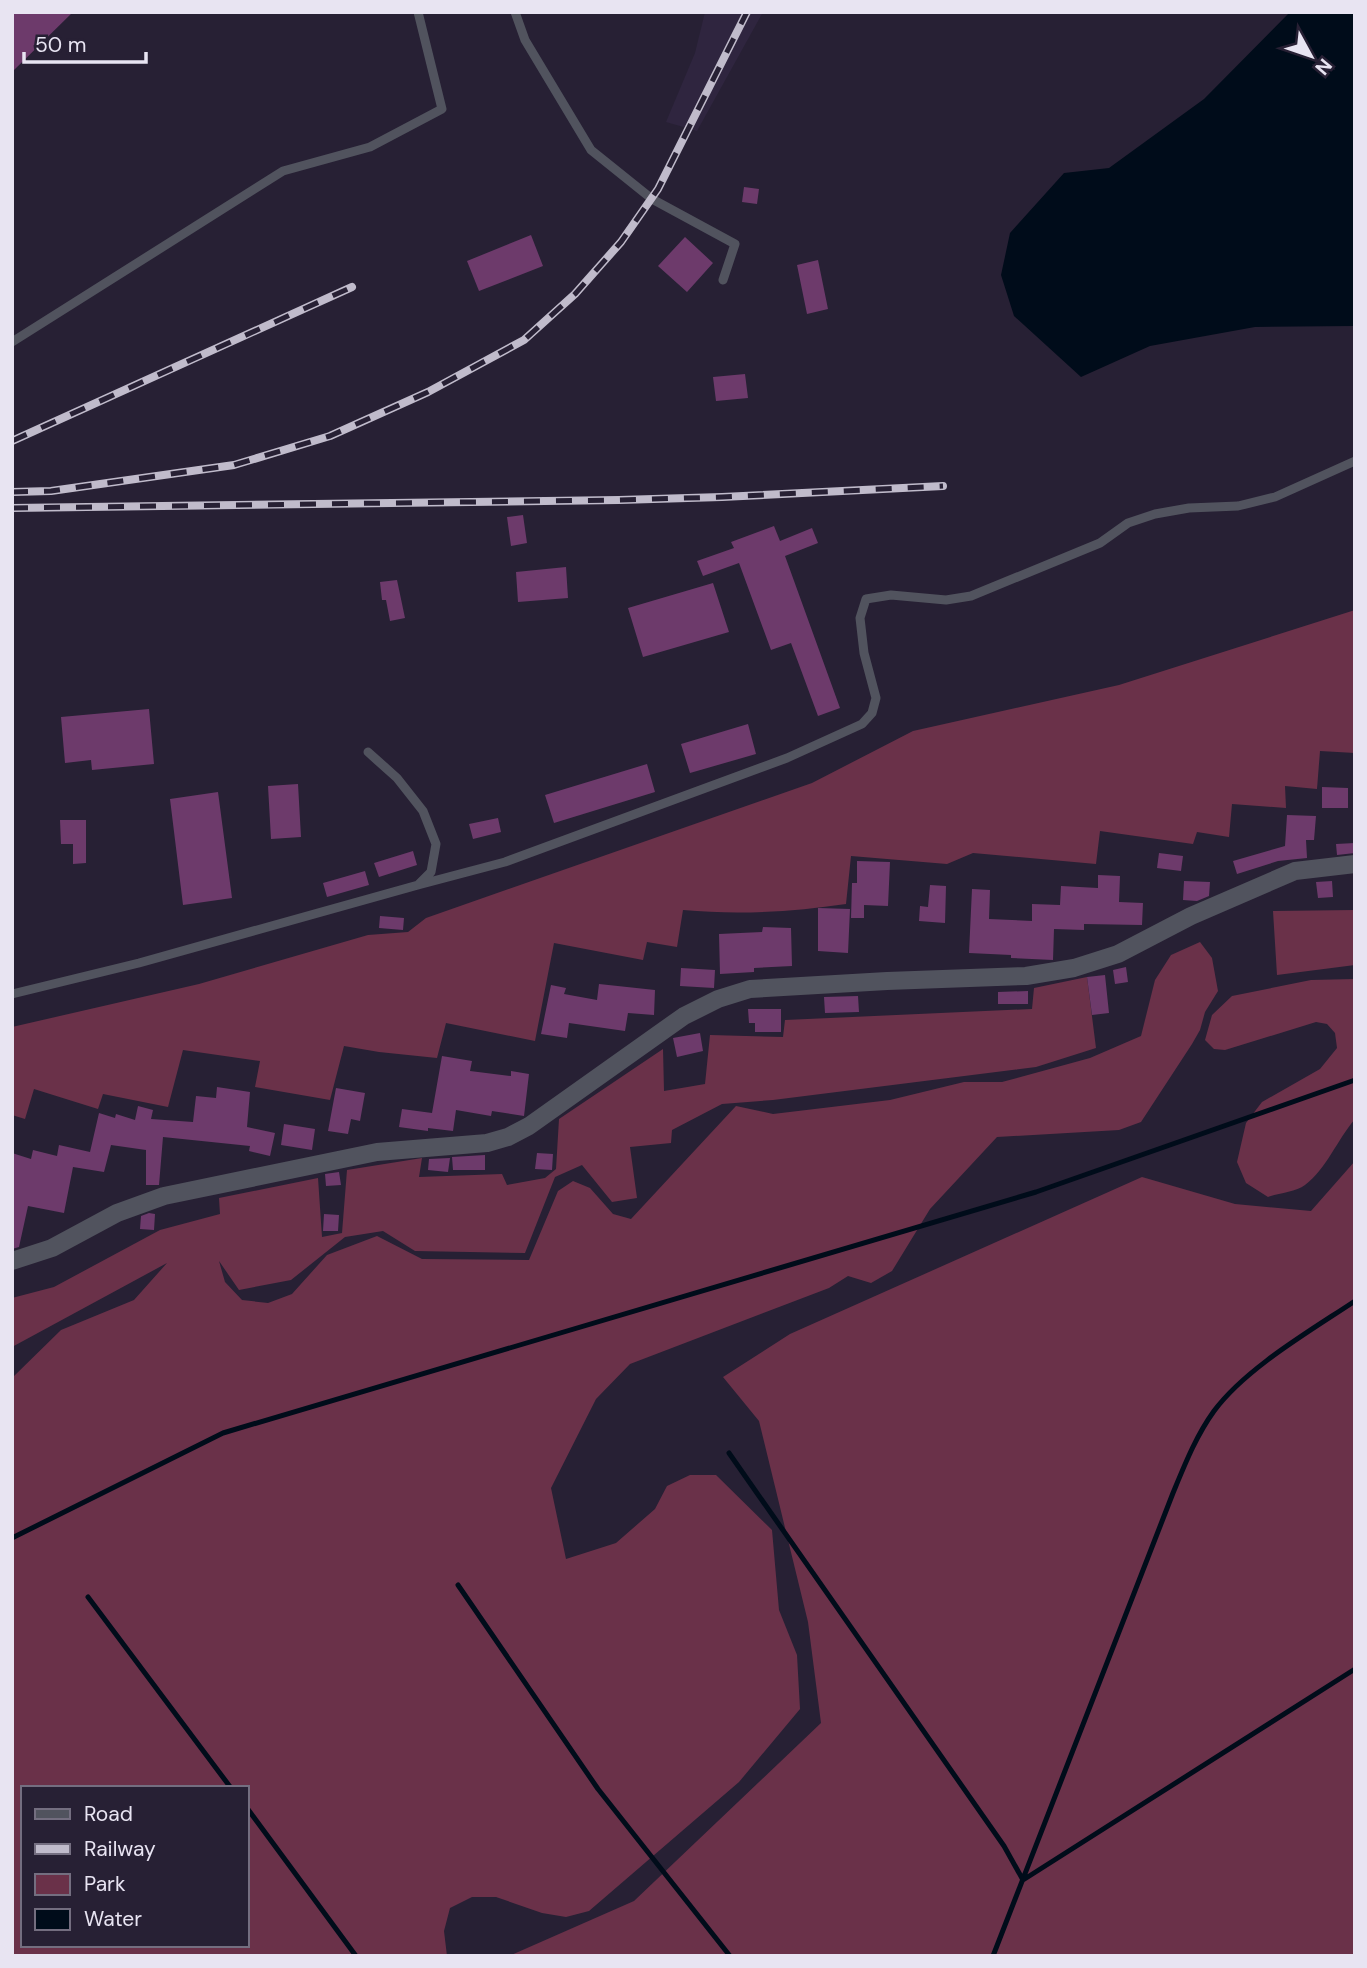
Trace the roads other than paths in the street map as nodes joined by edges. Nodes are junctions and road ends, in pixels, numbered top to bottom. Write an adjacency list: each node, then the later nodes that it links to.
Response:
1 (418, 12): 4 (lane)
2 (515, 12): 3 (lane)
3 (723, 280)
4 (12, 342)
5 (1355, 461): 8 (lane)
6 (368, 752): 8 (lane)
7 (1355, 864): 10 (street)
8 (418, 885): 9 (lane)
9 (12, 994)
10 (12, 1261)

